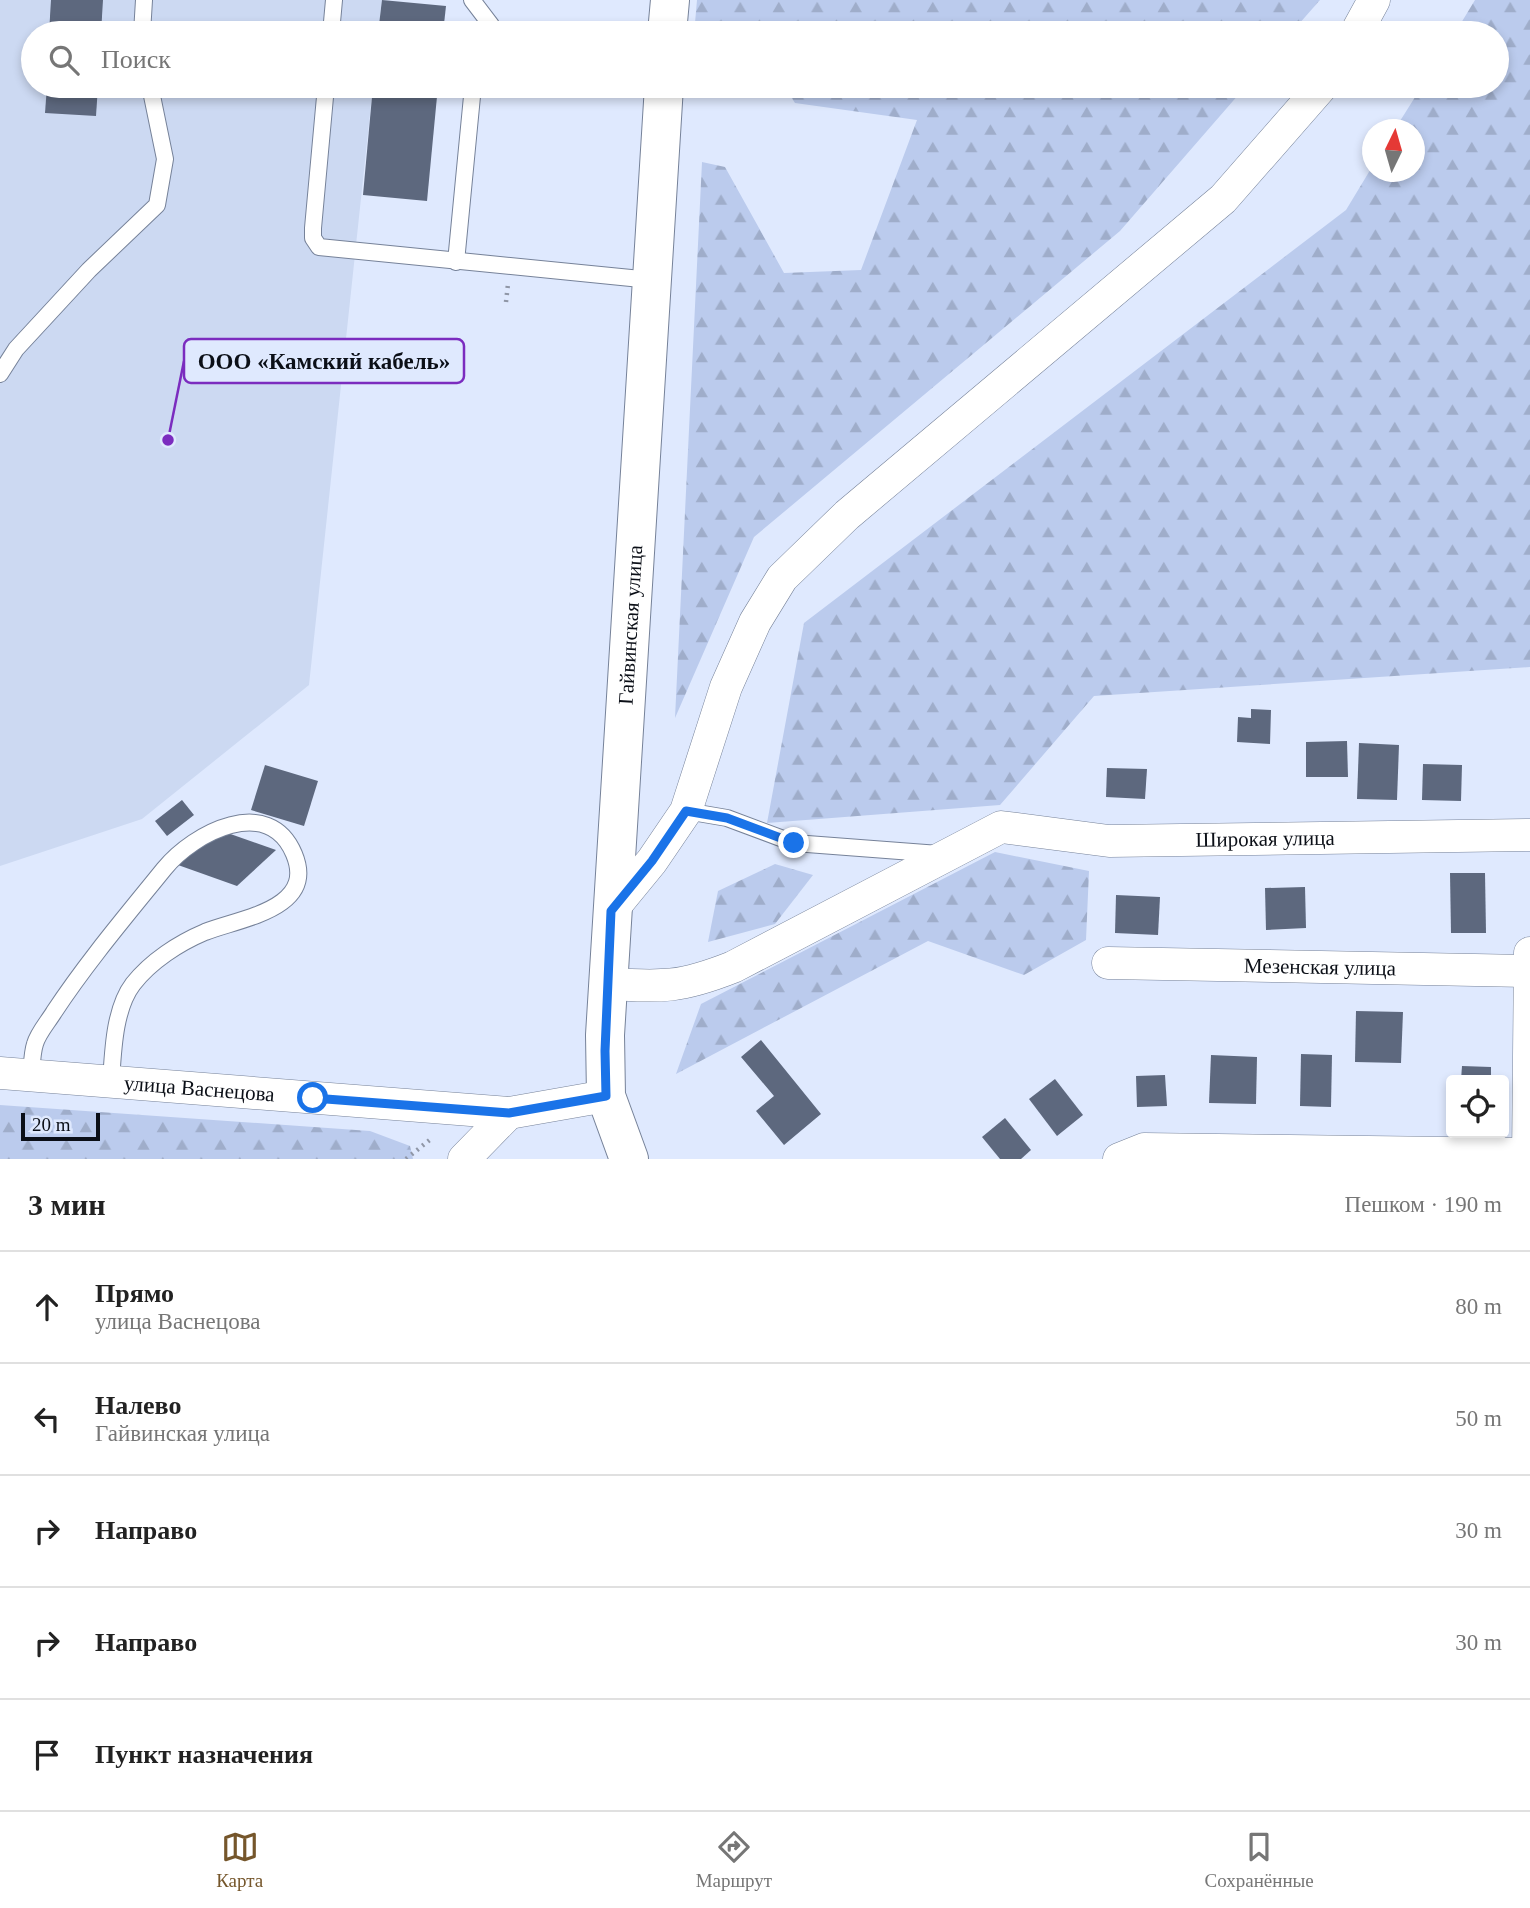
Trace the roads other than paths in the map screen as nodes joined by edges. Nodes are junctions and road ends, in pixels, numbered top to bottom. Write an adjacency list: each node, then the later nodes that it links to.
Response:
1 (144, 0): 6 (lane)
2 (334, 0): 7 (lane)
3 (472, 0): 8 (lane)
4 (670, 0): 9 (main road)
5 (1374, 0): 10 (street)
6 (143, 21)
7 (332, 21)
8 (488, 21)
9 (668, 21)
10 (1363, 21)
11 (152, 98): 18 (lane)
12 (325, 98): 16 (lane)
13 (472, 98): 16 (lane)
14 (663, 98): 17 (main road, Гайвинская улица)
15 (1311, 98): 19 (street)
16 (456, 262): 17 (lane)
17 (651, 280): 22 (main road, Гайвинская улица)
18 (0, 374)
19 (686, 811): 21 (lane); 22 (street)
20 (1530, 835): 21 (street, Широкая улица)
21 (949, 855): 26 (street)
22 (611, 911): 26 (main road, Гайвинская улица)
23 (1530, 953): 25 (street)
24 (1108, 964): 25 (street, Мезенская улица)
25 (1530, 971): 32 (street)
26 (607, 984): 30 (main road, Гайвинская улица)
27 (0, 1073): 28 (street, улица Васнецова)
28 (31, 1076): 29 (street, улица Васнецова); 29 (lane)
29 (111, 1082): 31 (street, улица Васнецова)
30 (606, 1096): 31 (street, улица Васнецова); 34 (main road, Гайвинская улица)
31 (509, 1113): 33 (street)
32 (1528, 1156): 35 (street)
33 (464, 1159)
34 (629, 1159)
35 (1119, 1159)

